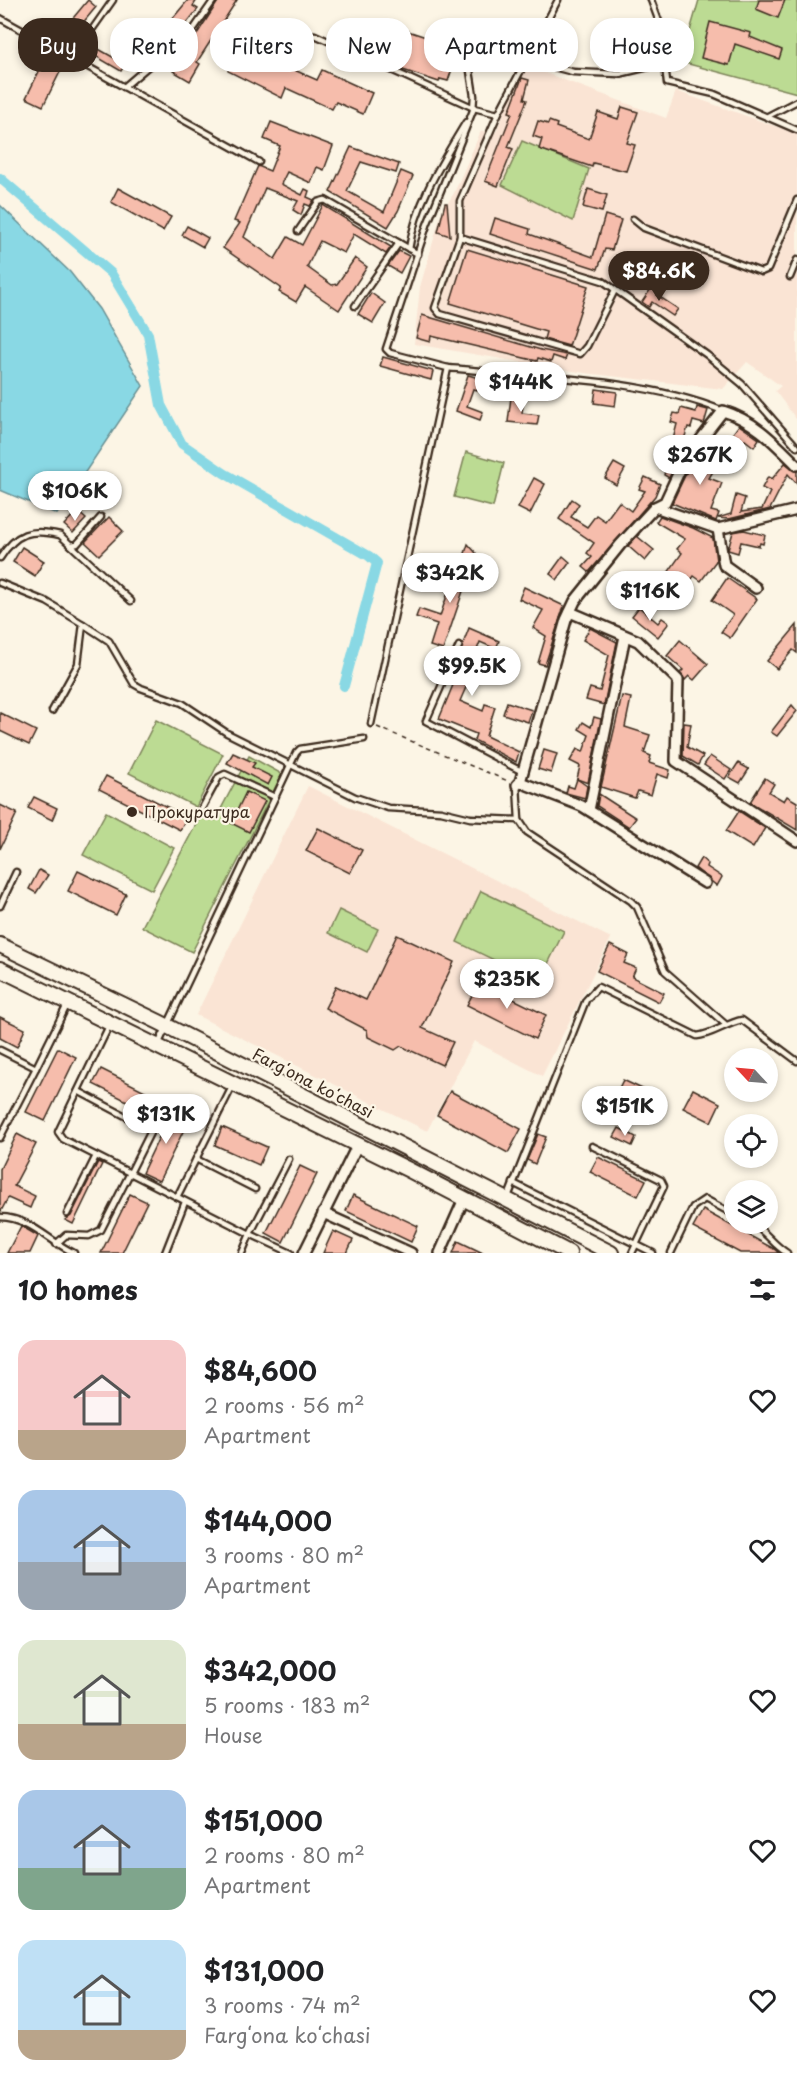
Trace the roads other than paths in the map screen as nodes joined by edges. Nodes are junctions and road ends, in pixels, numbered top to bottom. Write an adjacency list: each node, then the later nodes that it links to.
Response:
1 (113, 0): 8 (lane)
2 (214, 0): 17 (lane)
3 (558, 0): 6 (lane)
4 (651, 0): 7 (lane)
5 (0, 18): 9 (lane)
6 (549, 18)
7 (658, 18)
8 (98, 21)
9 (18, 28)
10 (314, 35): 19 (lane)
11 (97, 72): 17 (lane)
12 (470, 72): 19 (lane)
13 (521, 72): 20 (lane)
14 (573, 72): 15 (lane)
15 (627, 72)
16 (666, 72): 21 (lane)
17 (124, 87): 23 (lane)
18 (797, 101): 21 (lane)
19 (474, 108): 20 (lane); 29 (lane); 30 (lane)
20 (498, 114): 27 (lane)
21 (768, 116): 22 (lane)
22 (797, 130)
23 (259, 162)
24 (797, 200): 25 (lane)
25 (633, 219)
26 (298, 231): 28 (lane)
27 (460, 237): 33 (lane); 33 (lane)
28 (399, 243): 29 (lane); 34 (lane)
29 (409, 249): 30 (lane)
30 (418, 254): 35 (lane)
31 (797, 260): 32 (lane)
32 (790, 277)
33 (615, 290): 37 (lane)
34 (355, 306)
35 (448, 368): 36 (lane); 53 (lane)
36 (723, 411): 38 (street); 39 (street)
37 (797, 447)
38 (797, 465)
39 (655, 507): 42 (street); 48 (street)
40 (797, 510): 42 (street)
41 (101, 517): 43 (lane)
42 (718, 529): 46 (street)
43 (71, 545): 44 (lane); 47 (lane)
44 (0, 558)
45 (0, 583): 49 (lane)
46 (756, 588)
47 (130, 602)
48 (570, 612): 50 (street); 56 (street)
49 (82, 624): 52 (lane); 55 (lane)
50 (625, 636): 60 (street); 62 (street)
51 (459, 646): 56 (lane)
52 (52, 711)
53 (371, 724)
54 (364, 739): 55 (lane)
55 (290, 766): 58 (lane); 61 (lane)
56 (524, 772): 57 (street)
57 (519, 784): 60 (street); 61 (lane)
58 (275, 797): 59 (lane); 71 (lane)
59 (201, 810)
60 (589, 810): 64 (street)
61 (519, 820): 70 (lane)
62 (797, 841)
63 (16, 872): 65 (lane)
64 (705, 883)
65 (0, 906)
66 (0, 945): 71 (main road, Fargʻona koʻchasi)
67 (0, 969): 68 (main road)
68 (68, 1002): 69 (main road); 77 (lane)
69 (110, 1024): 72 (main road); 79 (lane)
70 (725, 1024): 74 (lane); 89 (lane)
71 (167, 1028): 72 (lane); 93 (main road, Fargʻona koʻchasi)
72 (157, 1047): 78 (main road)
73 (0, 1050): 77 (lane)
74 (789, 1055): 75 (lane); 76 (lane)
75 (797, 1055)
76 (797, 1061)
77 (36, 1068): 82 (lane)
78 (233, 1085): 83 (main road); 86 (lane)
79 (78, 1091): 81 (lane); 85 (lane)
80 (164, 1105): 88 (lane)
81 (130, 1119)
82 (0, 1138)
83 (357, 1146): 92 (main road); 97 (street)
84 (592, 1146): 102 (lane)
85 (96, 1156): 88 (lane); 96 (lane)
86 (196, 1159): 90 (lane); 91 (lane)
87 (289, 1159): 99 (lane)
88 (130, 1173): 91 (lane); 101 (lane)
89 (513, 1183): 93 (lane); 102 (lane)
90 (255, 1189)
91 (177, 1197): 94 (lane)
92 (464, 1199): 109 (street); 110 (main road)
93 (507, 1200): 111 (main road, Fargʻona koʻchasi)
94 (185, 1202): 99 (lane); 104 (lane)
95 (724, 1209): 114 (lane)
96 (67, 1214)
97 (323, 1214): 107 (street); 108 (street)
98 (0, 1217): 101 (lane)
99 (250, 1234): 105 (lane); 106 (lane)
100 (767, 1234): 115 (lane)
101 (56, 1244): 103 (lane)
102 (636, 1244): 112 (lane); 113 (lane)
103 (74, 1253)
104 (165, 1253)
105 (242, 1253)
106 (291, 1253)
107 (304, 1253)
108 (411, 1253)
109 (440, 1253)
110 (569, 1253)
111 (611, 1253)
112 (632, 1253)
113 (653, 1253)
114 (671, 1253)
115 (787, 1253)

